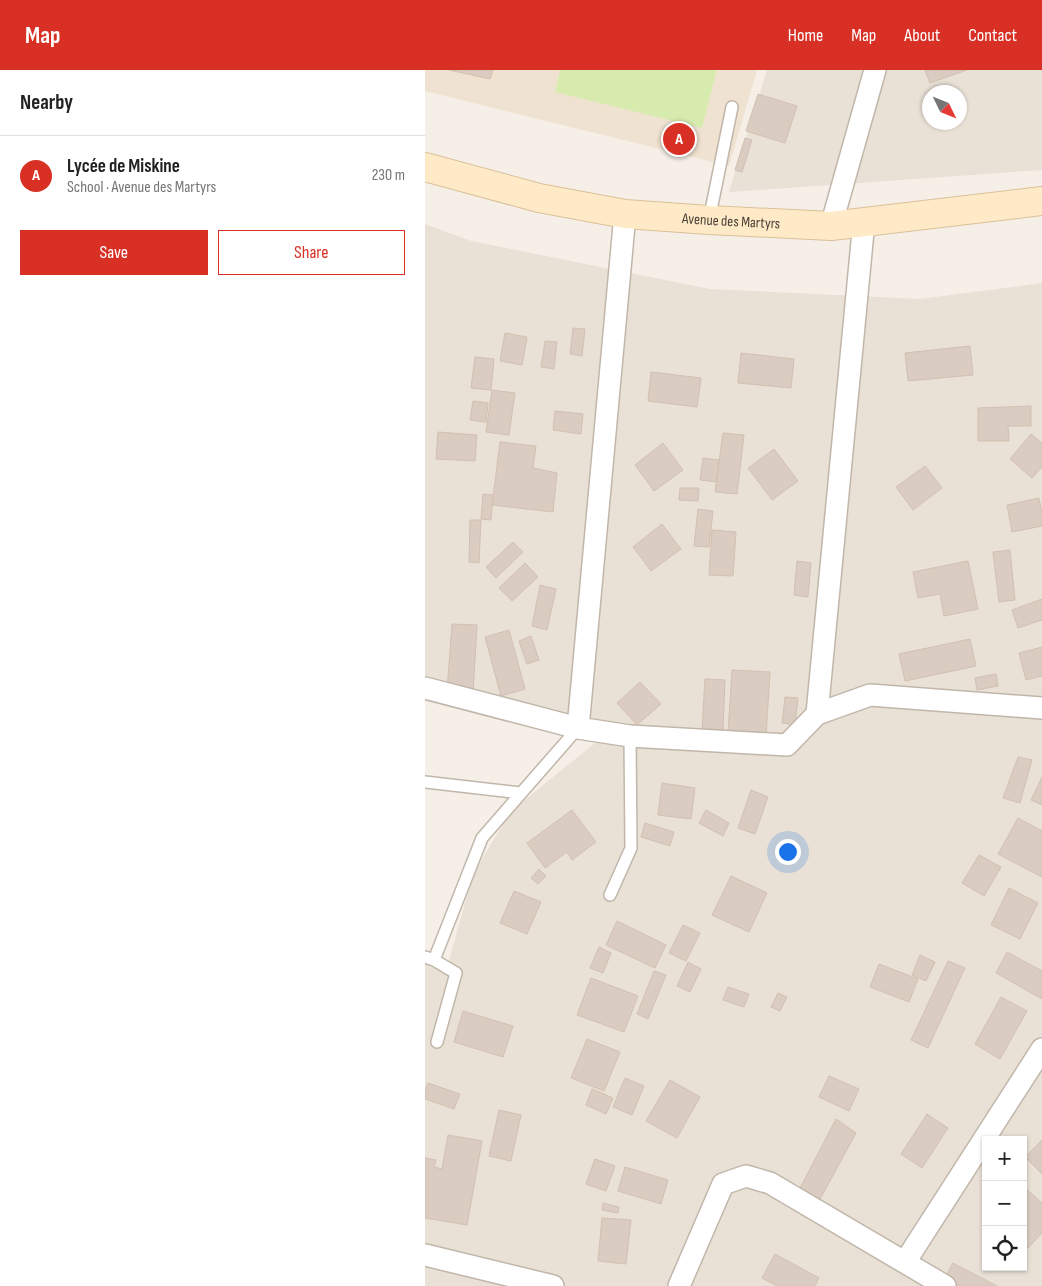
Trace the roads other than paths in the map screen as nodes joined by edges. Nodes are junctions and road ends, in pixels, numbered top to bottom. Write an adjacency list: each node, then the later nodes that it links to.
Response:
1 (875, 70): 8 (street)
2 (732, 107): 6 (lane)
3 (425, 167): 5 (main road, Avenue des Martyrs)
4 (1042, 201): 7 (main road, Avenue des Martyrs)
5 (625, 214): 6 (main road, Avenue des Martyrs); 12 (street)
6 (709, 220): 8 (main road, Avenue des Martyrs)
7 (864, 221): 8 (main road, Avenue des Martyrs); 11 (street)
8 (831, 226)
9 (425, 688): 12 (street)
10 (1042, 708): 11 (street)
11 (817, 714): 13 (street)
12 (578, 728): 13 (street); 15 (lane)
13 (630, 736): 16 (lane)
14 (425, 782): 15 (lane)
15 (521, 793): 17 (lane)
16 (610, 895)
17 (429, 958): 18 (lane)
18 (437, 1042)
19 (1042, 1049): 21 (street)
20 (425, 1255): 22 (street)
21 (905, 1262): 23 (street); 24 (street)
22 (553, 1286)
23 (679, 1286)
24 (945, 1286)

